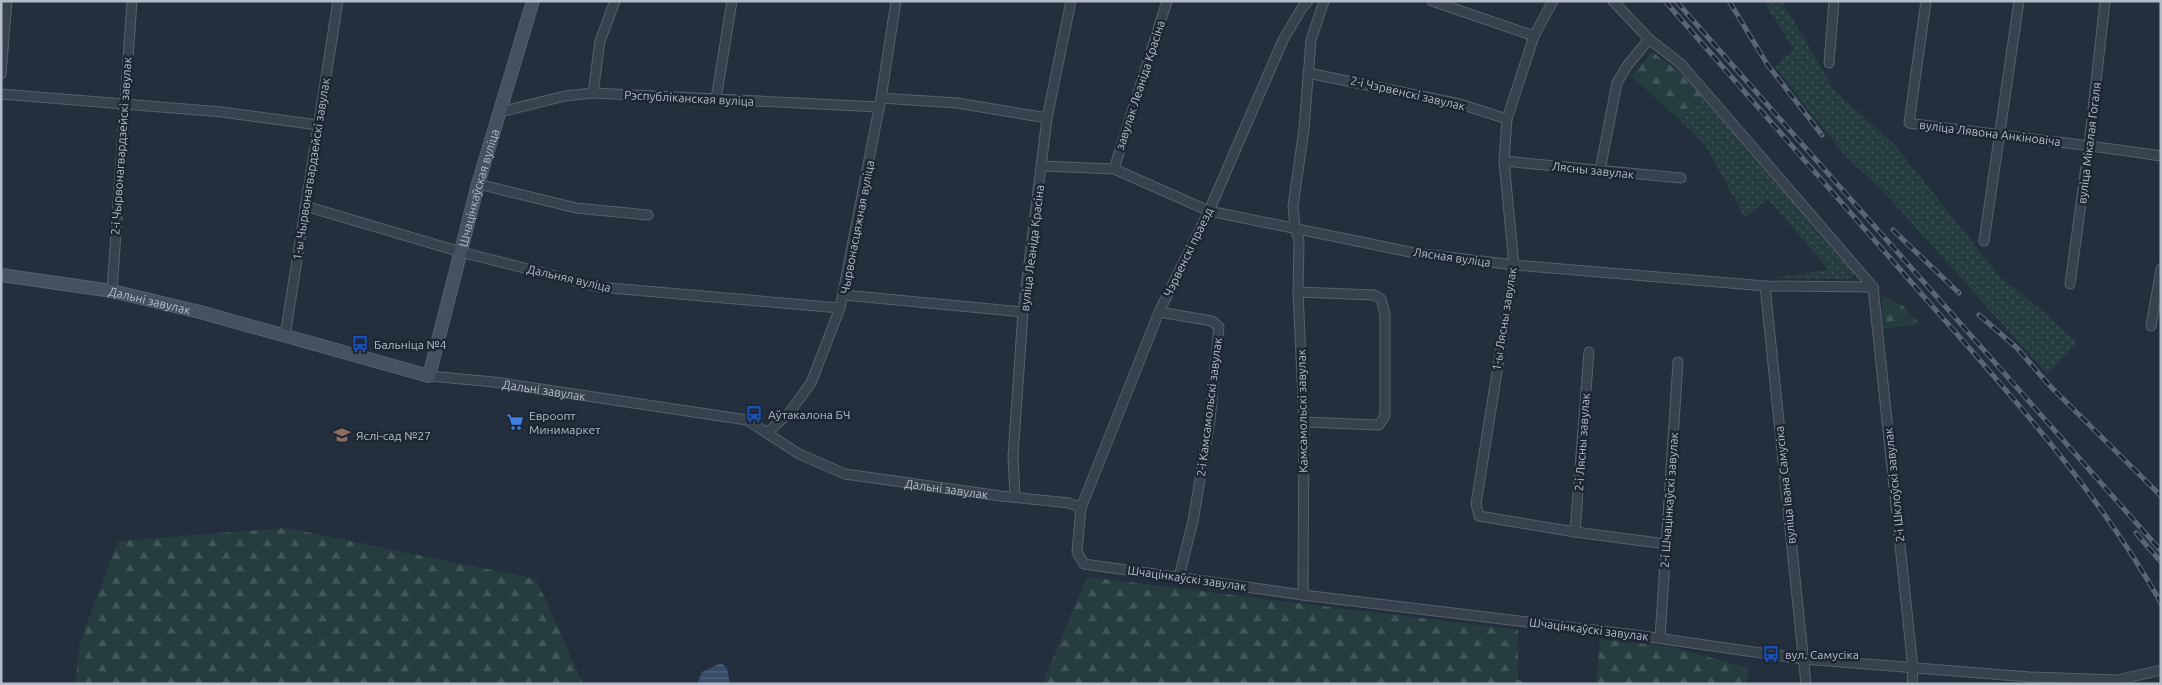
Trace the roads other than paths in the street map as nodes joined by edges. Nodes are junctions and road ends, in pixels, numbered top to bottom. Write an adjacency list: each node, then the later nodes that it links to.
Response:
1 (7, 1): 23 (street)
2 (132, 1): 28 (street, 2-і Чырвонагвардзейскі завулак)
3 (338, 1): 32 (street, 1-ы Чырвонагвардзейскі завулак)
4 (533, 1): 29 (street, Шчацінкаўская вуліца)
5 (615, 1): 24 (street)
6 (732, 1): 26 (street)
7 (896, 1): 27 (street, Чырвонасцяжная вуліца)
8 (1071, 1): 30 (street, вуліца Леаніда Красіна)
9 (1167, 1): 38 (street, завулак Леаніда Красіна)
10 (1308, 1): 43 (street, Чэрвенскі праезд)
11 (1324, 1): 22 (street, Камсамольскі завулак)
12 (1432, 1): 19 (street)
13 (1553, 1): 19 (street, 1-ы Лясны завулак)
14 (1613, 1): 20 (street)
15 (1834, 1): 21 (street)
16 (1926, 1): 33 (street, вуліца Лявона Анкіновіча)
17 (2019, 1): 33 (street)
18 (2105, 1): 34 (street, вуліца Мікалая Гогаля)
19 (1534, 36): 31 (street, 1-ы Лясны завулак)
20 (1649, 39): 39 (street); 53 (street)
21 (1829, 63)
22 (1308, 73): 31 (street, 2-і Чэрвенскі завулак); 45 (street, Камсамольскі завулак)
23 (1, 74)
24 (594, 93): 26 (street, Рэспубліканская вуліца); 29 (street, Рэспубліканская вуліца)
25 (1, 94): 28 (street)
26 (716, 99): 27 (street, Рэспубліканская вуліца)
27 (880, 103): 30 (street, Рэспубліканская вуліца); 56 (street, Чырвонасцяжная вуліца)
28 (124, 105): 32 (street); 54 (street, 2-і Чырвонагвардзейскі завулак)
29 (500, 112): 41 (street, Шчацінкаўская вуліца)
30 (1047, 118): 37 (street, вуліца Леаніда Красіна)
31 (1507, 119): 36 (street, 1-ы Лясны завулак)
32 (318, 125): 42 (street, 1-ы Чырвонагвардзейскі завулак)
33 (2001, 136): 34 (street, вуліца Лявона Анкіновіча); 46 (street)
34 (2090, 145): 35 (street, вуліца Лявона Анкіновіча); 51 (street, вуліца Мікалая Гогаля)
35 (2161, 156)
36 (1504, 161): 39 (street, Лясны завулак); 48 (street, 1-ы Лясны завулак)
37 (1042, 166): 38 (street, Лясная вуліца); 58 (street, вуліца Леаніда Красіна)
38 (1114, 169): 43 (street, Лясная вуліца)
39 (1600, 170): 40 (street, Лясны завулак)
40 (1681, 178)
41 (478, 184): 44 (street); 47 (street, Шчацінкаўская вуліца)
42 (305, 206): 47 (street, Дальняя вуліца); 61 (street, 1-ы Чырвонагвардзейскі завулак)
43 (1209, 211): 45 (street, Лясная вуліца); 59 (street, Чэрвенскі праезд)
44 (648, 215)
45 (1295, 227): 48 (street, Лясная вуліца); 55 (street, Камсамольскі завулак)
46 (1984, 241)
47 (462, 252): 57 (street, Дальняя вуліца); 64 (street, Шчацінкаўская вуліца)
48 (1514, 265): 52 (street, Лясная вуліца); 69 (street, 1-ы Лясны завулак)
49 (2161, 269): 60 (street)
50 (1, 275): 54 (street, Дальні завулак)
51 (2070, 284)
52 (1765, 286): 53 (street, Лясная вуліца); 74 (street, вуліца Івана Самусіка)
53 (1873, 286): 75 (street, 2-і Шклоўскі завулак)
54 (112, 291): 61 (street, Дальні завулак)
55 (1298, 292): 65 (street, Камсамольскі завулак); 65 (street)
56 (844, 295): 57 (street, Чырвонасцяжная вуліца); 58 (street)
57 (840, 308): 66 (street, Чырвонасцяжная вуліца)
58 (1024, 312): 67 (street, вуліца Леаніда Красіна)
59 (1159, 312): 68 (street, Чэрвенскі праезд); 71 (street, 2-і Камсамольскі завулак)
60 (2151, 326)
61 (285, 336): 64 (street, Дальні завулак)
62 (1589, 352): 69 (street, 2-і Лясны завулак)
63 (1678, 362): 70 (street, 2-і Шчацінкаўскі завулак)
64 (429, 376): 66 (street, Дальні завулак)
65 (1304, 422): 72 (street, Камсамольскі завулак)
66 (768, 432): 67 (street, Дальні завулак)
67 (1015, 496): 68 (street, Дальні завулак)
68 (1082, 508): 71 (street, Шчацінкаўскі завулак)
69 (1575, 532): 70 (street)
70 (1666, 544): 73 (street, 2-і Шчацінкаўскі завулак)
71 (1179, 577): 72 (street, Шчацінкаўскі завулак)
72 (1303, 595): 73 (street, Шчацінкаўскі завулак)
73 (1660, 638): 74 (street, Шчацінкаўскі завулак)
74 (1804, 660): 75 (street, Шчацінкаўскі завулак); 79 (street, вуліца Івана Самусіка)
75 (1913, 669): 77 (street, Шчацінкаўскі завулак); 80 (street, 2-і Шклоўскі завулак)
76 (2157, 671): 78 (street, Шчацінкаўскі завулак)
77 (2029, 680): 78 (street, Шчацінкаўскі завулак)
78 (2117, 682)
79 (1806, 684)
80 (1912, 684)

